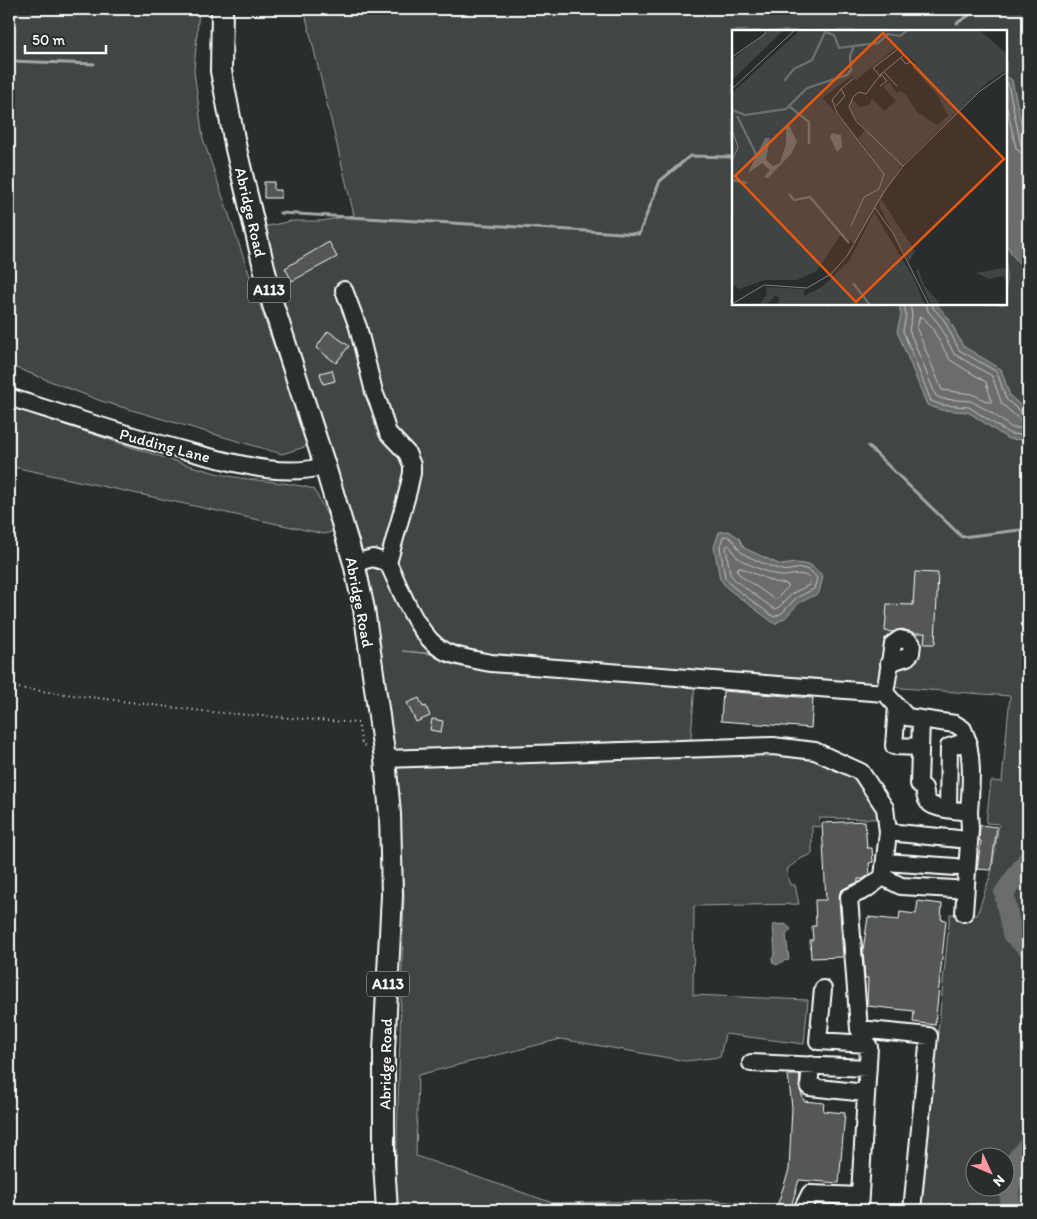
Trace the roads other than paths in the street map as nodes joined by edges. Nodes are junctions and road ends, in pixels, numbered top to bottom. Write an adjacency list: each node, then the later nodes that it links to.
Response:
1 (222, 9): 4 (main road, Abridge Road / A113)
2 (344, 290): 6 (street)
3 (9, 397): 4 (street, Pudding Lane)
4 (325, 466): 5 (main road, Abridge Road / A113)
5 (354, 563): 6 (street); 13 (main road, Abridge Road / A113)
6 (388, 563): 8 (street)
7 (890, 663): 8 (street)
8 (885, 693): 9 (street)
9 (897, 706): 10 (street); 12 (street)
10 (921, 719): 11 (street); 12 (street)
11 (968, 741): 14 (street); 15 (street)
12 (920, 747): 14 (street)
13 (385, 754): 16 (street); 30 (main road, Abridge Road / A113)
14 (948, 809): 15 (street)
15 (968, 812): 21 (street)
16 (888, 832): 17 (street); 19 (street)
17 (959, 839)
18 (956, 867): 19 (street)
19 (884, 869): 20 (street); 23 (street)
20 (954, 889)
21 (964, 913)
22 (823, 989): 24 (street)
23 (859, 1029): 24 (street); 32 (street)
24 (868, 1044): 27 (street)
25 (751, 1063): 26 (street)
26 (811, 1066): 27 (street); 28 (street)
27 (868, 1068): 28 (street)
28 (866, 1093): 29 (street)
29 (859, 1203): 31 (street)
30 (387, 1210)
31 (802, 1210)
32 (912, 1210)

